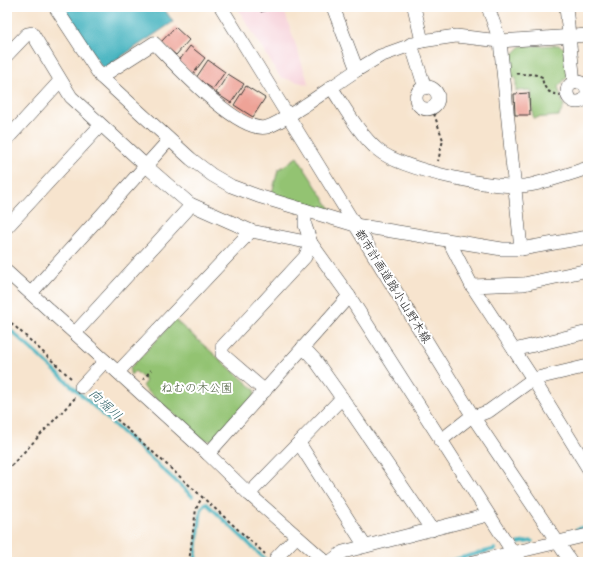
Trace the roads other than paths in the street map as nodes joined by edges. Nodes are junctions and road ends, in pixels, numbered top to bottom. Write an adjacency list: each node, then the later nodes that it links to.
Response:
1 (55, 7): 13 (street)
2 (221, 7): 19 (street, 都市計画道路小山野木線)
3 (333, 7): 12 (street)
4 (414, 7): 10 (street)
5 (488, 7): 9 (street)
6 (566, 7): 8 (street)
7 (588, 35): 8 (street)
8 (570, 37): 9 (street); 15 (street)
9 (500, 41): 10 (street); 25 (street)
10 (417, 42): 12 (street); 18 (street)
11 (7, 55): 14 (street)
12 (357, 70): 16 (street)
13 (101, 77): 19 (street); 22 (street)
14 (60, 81): 20 (street); 21 (street)
15 (574, 83): 17 (street); 17 (street)
16 (331, 87): 19 (street); 25 (street)
17 (586, 101)
18 (432, 108)
19 (288, 116): 28 (street, 都市計画道路小山野木線)
20 (100, 126): 23 (street); 29 (street)
21 (7, 139)
22 (169, 140): 23 (street); 27 (street)
23 (146, 166): 26 (street); 38 (street)
24 (588, 168): 25 (street)
25 (513, 186): 34 (street)
26 (190, 204): 30 (street); 41 (street)
27 (305, 210): 28 (street); 33 (street)
28 (355, 225): 32 (street); 51 (street, 都市計画道路小山野木線)
29 (7, 228)
30 (250, 231): 33 (street); 46 (street)
31 (588, 237): 34 (street)
32 (449, 240): 34 (street); 37 (street)
33 (311, 243): 39 (street); 49 (street)
34 (521, 249)
35 (588, 270): 37 (street)
36 (7, 272): 38 (street)
37 (472, 286): 43 (street)
38 (31, 293): 41 (street)
39 (349, 296): 42 (street); 52 (street)
40 (588, 332): 43 (street)
41 (74, 333): 44 (street)
42 (303, 347): 49 (street); 50 (street)
43 (514, 350): 47 (street)
44 (105, 361): 46 (street); 48 (street)
45 (588, 366): 47 (street)
46 (118, 372): 54 (street)
47 (533, 379): 51 (street); 55 (street)
48 (81, 387)
49 (264, 391): 54 (street)
50 (342, 398): 53 (street); 58 (street)
51 (474, 418): 52 (street); 61 (street, 都市計画道路小山野木線)
52 (440, 441): 57 (street)
53 (299, 443): 56 (street); 62 (street)
54 (208, 454): 56 (street)
55 (588, 468)
56 (249, 494): 60 (street)
57 (488, 515): 58 (street); 63 (street)
58 (432, 530): 62 (street)
59 (588, 535): 61 (street)
60 (296, 537): 64 (street); 65 (street)
61 (558, 543): 63 (street); 68 (street, 都市計画道路小山野木線)
62 (365, 546): 66 (street)
63 (515, 557): 67 (street)
64 (278, 560)
65 (326, 562)
66 (330, 562)
67 (474, 562)
68 (571, 562)

